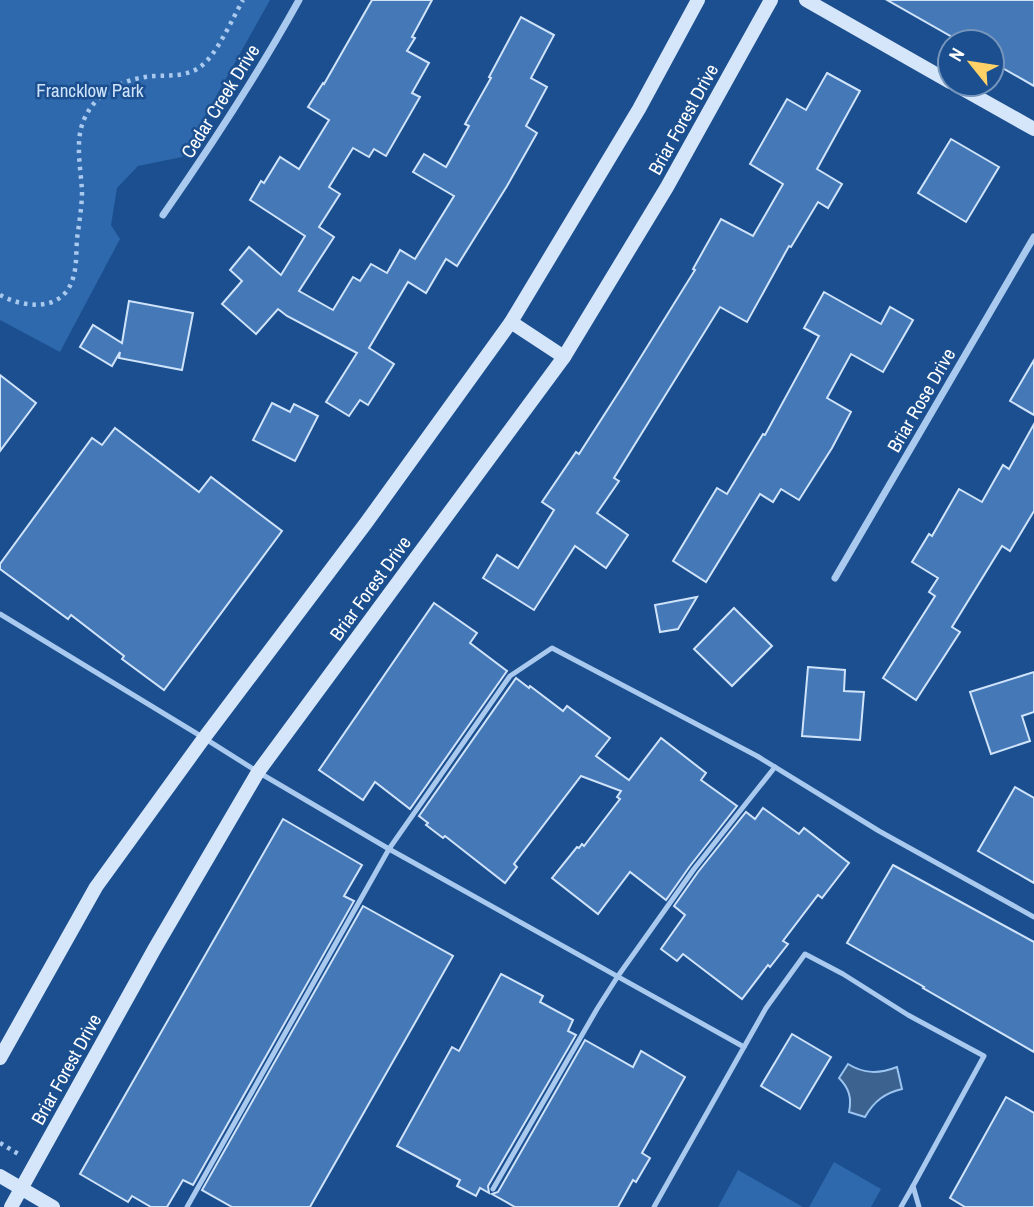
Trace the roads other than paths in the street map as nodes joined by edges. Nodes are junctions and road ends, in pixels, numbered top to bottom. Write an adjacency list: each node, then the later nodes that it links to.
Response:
1 (299, 0): 8 (street, Cedar Creek Drive)
2 (698, 0): 10 (main road)
3 (771, 0): 11 (main road, Briar Forest Drive)
4 (806, 0): 5 (main road)
5 (936, 74)
6 (979, 98): 7 (main road)
7 (1034, 129)
8 (163, 215)
9 (1034, 237): 12 (street, Briar Rose Drive)
10 (511, 322): 11 (main road); 14 (main road)
11 (564, 358): 16 (main road, Briar Forest Drive)
12 (835, 578)
13 (0, 614): 14 (lane)
14 (204, 737): 16 (lane); 21 (main road)
15 (775, 767): 17 (lane); 18 (lane); 19 (lane)
16 (258, 772): 17 (lane); 24 (main road, Briar Forest Drive)
17 (389, 849): 19 (lane); 28 (lane)
18 (1034, 917)
19 (618, 976): 20 (lane); 25 (lane)
20 (744, 1047): 23 (lane); 29 (lane)
21 (0, 1058)
22 (0, 1176): 24 (main road)
23 (913, 1186): 30 (lane); 31 (lane)
24 (22, 1189): 26 (main road, Briar Forest Drive); 27 (main road)
25 (494, 1189)
26 (11, 1207)
27 (53, 1207)
28 (187, 1207)
29 (654, 1207)
30 (901, 1207)
31 (919, 1207)

